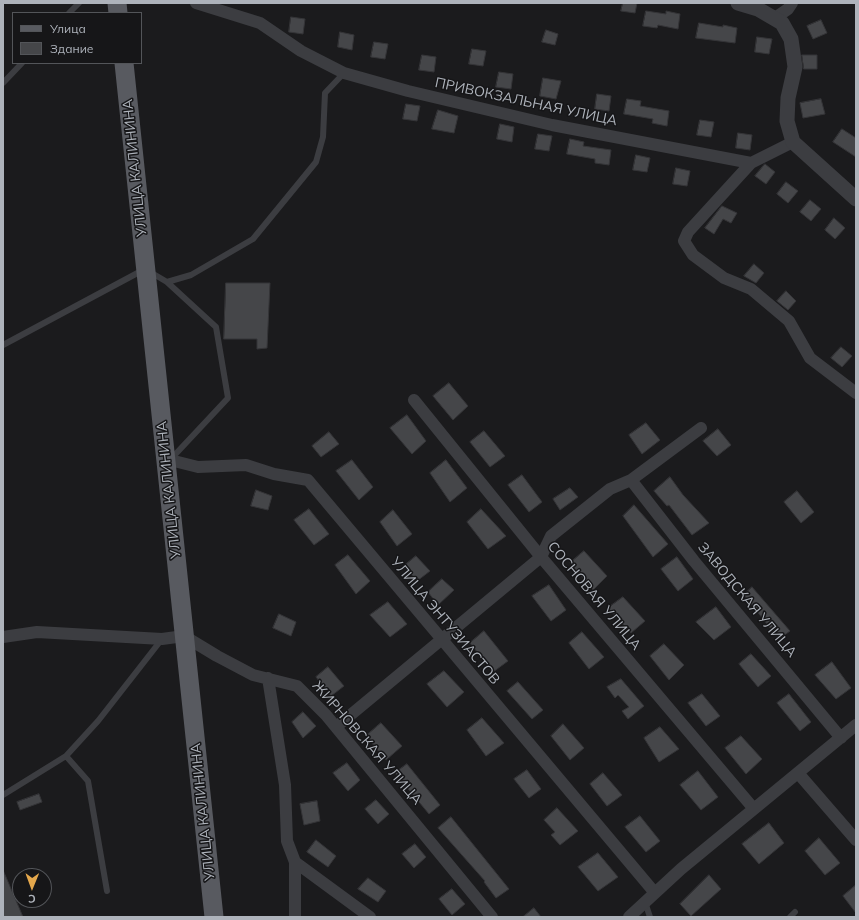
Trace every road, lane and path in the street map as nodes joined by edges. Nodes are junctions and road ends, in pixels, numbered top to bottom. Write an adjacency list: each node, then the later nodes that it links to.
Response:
1 (79, 3): 5 (lane)
2 (196, 3): 9 (street, ПРИВОКЗАЛЬНАЯ УЛИЦА)
3 (738, 3): 6 (street)
4 (792, 3): 6 (street)
5 (70, 12)
6 (775, 18): 11 (street)
7 (21, 64): 10 (lane)
8 (124, 64): 14 (main road, УЛИЦА КАЛИНИНА)
9 (344, 73): 12 (street, ПРИВОКЗАЛЬНАЯ УЛИЦА); 15 (lane)
10 (3, 83)
11 (793, 142): 12 (street); 13 (street)
12 (751, 163): 17 (street)
13 (856, 199)
14 (145, 269): 15 (lane); 16 (lane); 20 (main road, УЛИЦА КАЛИНИНА)
15 (167, 282): 20 (lane)
16 (3, 345)
17 (856, 393)
18 (414, 400): 22 (street, СОСНОВАЯ УЛИЦА)
19 (701, 428): 21 (street)
20 (168, 458): 23 (main road, УЛИЦА КАЛИНИНА); 26 (street, УЛИЦА ЭНТУЗИАСТОВ)
21 (631, 480): 22 (street); 30 (street, ЗАВОДСКАЯ УЛИЦА)
22 (541, 557): 26 (street); 34 (street, СОСНОВАЯ УЛИЦА)
23 (184, 636): 25 (street); 27 (street, ЖИРНОВСКАЯ УЛИЦА); 41 (main road, УЛИЦА КАЛИНИНА)
24 (3, 637): 25 (street)
25 (162, 639): 31 (lane)
26 (441, 640): 29 (street); 38 (street, УЛИЦА ЭНТУЗИАСТОВ)
27 (268, 678): 29 (street, ЖИРНОВСКАЯ УЛИЦА); 36 (street)
28 (856, 725): 30 (street)
29 (336, 727): 44 (street, ЖИРНОВСКАЯ УЛИЦА)
30 (841, 738): 32 (street)
31 (66, 756): 33 (lane); 37 (lane)
32 (798, 773): 34 (street); 35 (street)
33 (3, 795)
34 (754, 808): 38 (street)
35 (856, 840)
36 (295, 862): 42 (street); 43 (street)
37 (107, 891)
38 (654, 894): 39 (street)
39 (645, 902): 45 (street); 46 (lane)
40 (795, 912): 47 (lane)
41 (214, 917)
42 (295, 917)
43 (370, 917)
44 (492, 917)
45 (629, 917)
46 (650, 917)
47 (790, 917)

